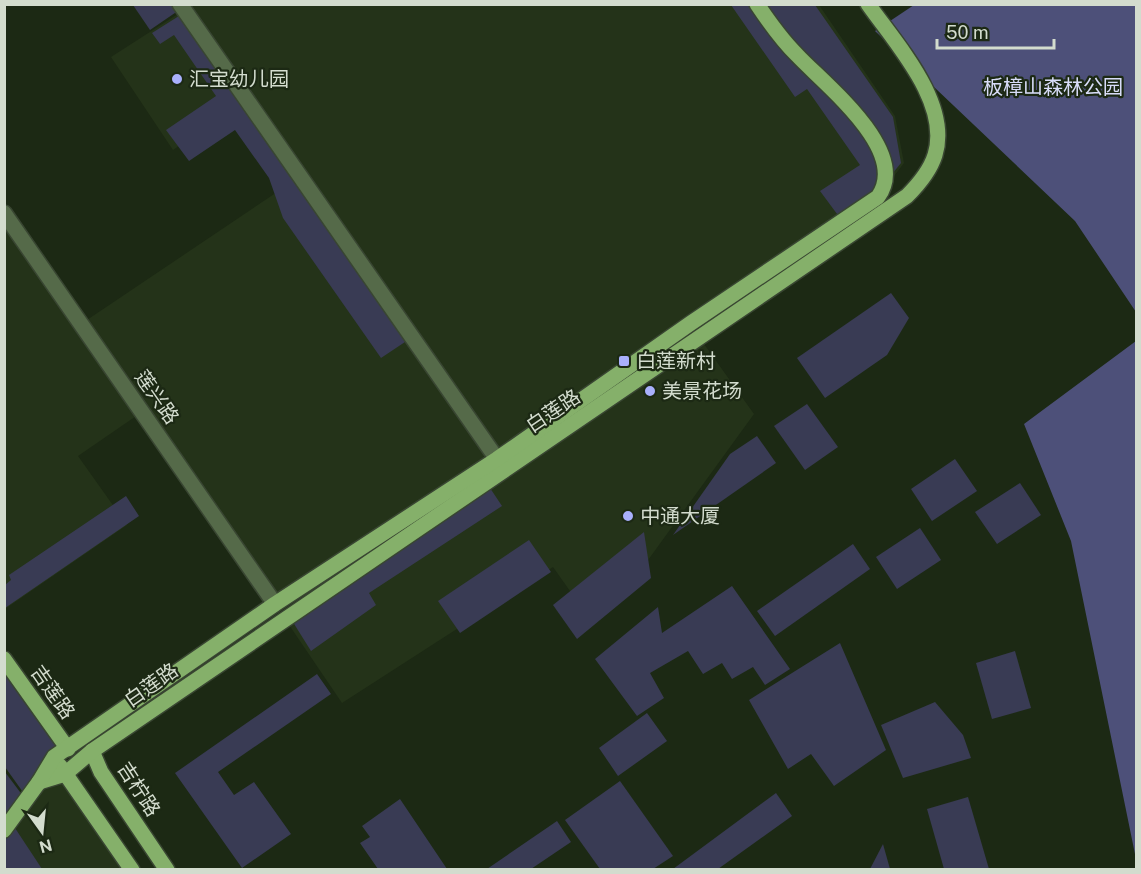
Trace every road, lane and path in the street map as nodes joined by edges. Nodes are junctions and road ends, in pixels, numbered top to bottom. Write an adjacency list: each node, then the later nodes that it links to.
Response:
1 (180, 4): 5 (street)
2 (757, 4): 5 (main road, 白莲路)
3 (868, 4): 9 (main road, 白莲路)
4 (4, 213): 6 (street, 莲兴路)
5 (497, 459): 6 (main road, 白莲路)
6 (275, 604): 8 (main road, 白莲路)
7 (4, 659): 8 (main road, 吉莲路)
8 (68, 749): 9 (main road, 吉柠路); 10 (main road, 白莲路); 11 (main road)
9 (92, 751): 11 (main road, 白莲路); 15 (main road, 吉柠路)
10 (54, 757): 11 (main road); 12 (main road, 白莲路)
11 (65, 774): 12 (main road, 白莲路); 14 (main road)
12 (39, 782): 13 (main road, 白莲路)
13 (4, 830)
14 (132, 870)
15 (167, 870)

